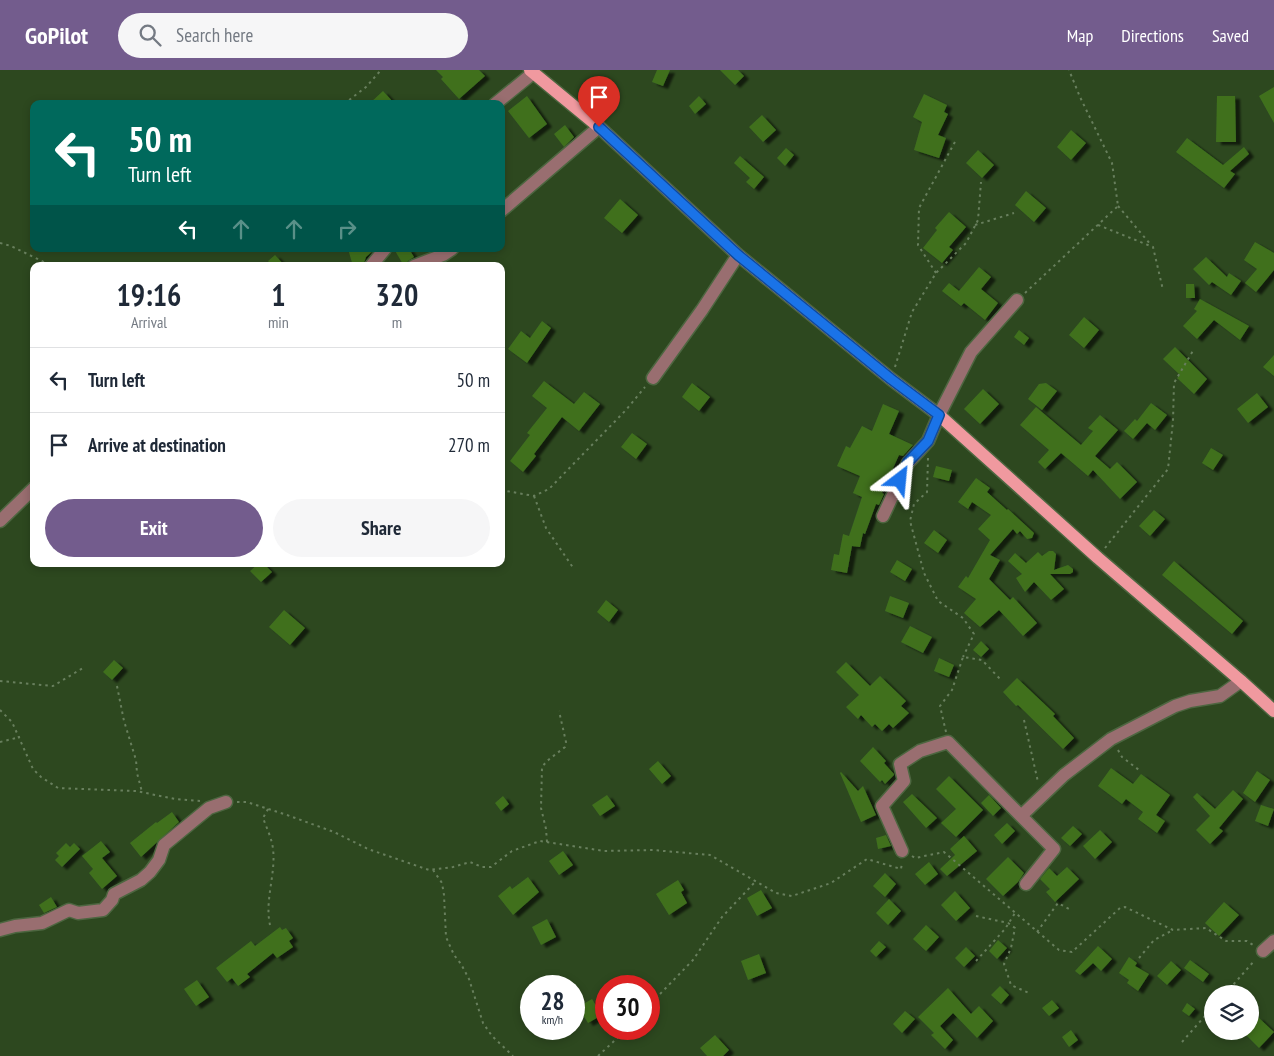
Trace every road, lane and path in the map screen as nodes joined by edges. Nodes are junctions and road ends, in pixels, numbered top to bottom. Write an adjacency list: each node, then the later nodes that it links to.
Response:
1 (381, 70): 4 (path)
2 (1069, 70): 9 (path)
3 (531, 72): 5 (street); 6 (main road)
4 (349, 100)
5 (500, 100)
6 (599, 127): 10 (street); 18 (main road)
7 (956, 140): 22 (path)
8 (981, 182): 13 (path)
9 (1118, 206): 12 (path); 15 (path)
10 (505, 208)
11 (1014, 214): 13 (path)
12 (1098, 224): 15 (path); 24 (path)
13 (975, 225): 22 (path)
14 (0, 243): 19 (path)
15 (1153, 247): 23 (path)
16 (382, 252): 20 (street)
17 (448, 252): 21 (street)
18 (738, 255): 26 (street); 27 (main road)
19 (44, 262)
20 (374, 262)
21 (425, 262)
22 (936, 273): 27 (path)
23 (1162, 290)
24 (1017, 300): 28 (street)
25 (1194, 349): 35 (path)
26 (653, 378): 32 (path)
27 (891, 379): 28 (main road)
28 (939, 415): 29 (street); 35 (main road)
29 (928, 441): 33 (street); 37 (path)
30 (505, 491): 32 (path)
31 (30, 492): 34 (street)
32 (534, 496): 36 (path)
33 (883, 516)
34 (0, 521)
35 (1098, 558): 41 (main road)
36 (574, 569)
37 (963, 657): 39 (path); 49 (path)
38 (83, 668): 40 (path)
39 (1001, 680)
40 (0, 681)
41 (1241, 681): 44 (main road); 47 (street)
42 (117, 686): 51 (path)
43 (559, 710): 56 (path)
44 (1274, 711)
45 (1024, 720): 52 (path)
46 (20, 737): 48 (path)
47 (1111, 739): 50 (path); 52 (street)
48 (0, 742)
49 (948, 742): 55 (street); 57 (street)
50 (1139, 770)
51 (142, 792)
52 (1042, 797): 55 (street)
53 (226, 802): 67 (street)
54 (268, 809): 66 (path)
55 (1021, 816): 61 (street)
56 (546, 842): 58 (path); 60 (path)
57 (902, 851): 60 (path); 63 (path)
58 (470, 862)
59 (433, 870): 80 (path)
60 (755, 882): 75 (path)
61 (1026, 884)
62 (1071, 910): 69 (path)
63 (1015, 913): 65 (path); 69 (path)
64 (976, 916): 65 (path)
65 (1008, 923): 73 (path); 76 (path)
66 (270, 925)
67 (0, 930)
68 (1173, 930): 69 (path); 71 (path); 72 (path)
69 (1037, 932)
70 (1274, 941): 71 (street)
71 (1263, 950): 74 (path)
72 (1139, 958)
73 (976, 960)
74 (1233, 985)
75 (660, 994)
76 (1030, 994)
77 (1204, 1017): 79 (path)
78 (615, 1040): 81 (path)
79 (1182, 1042)
80 (513, 1056)
81 (598, 1056)

